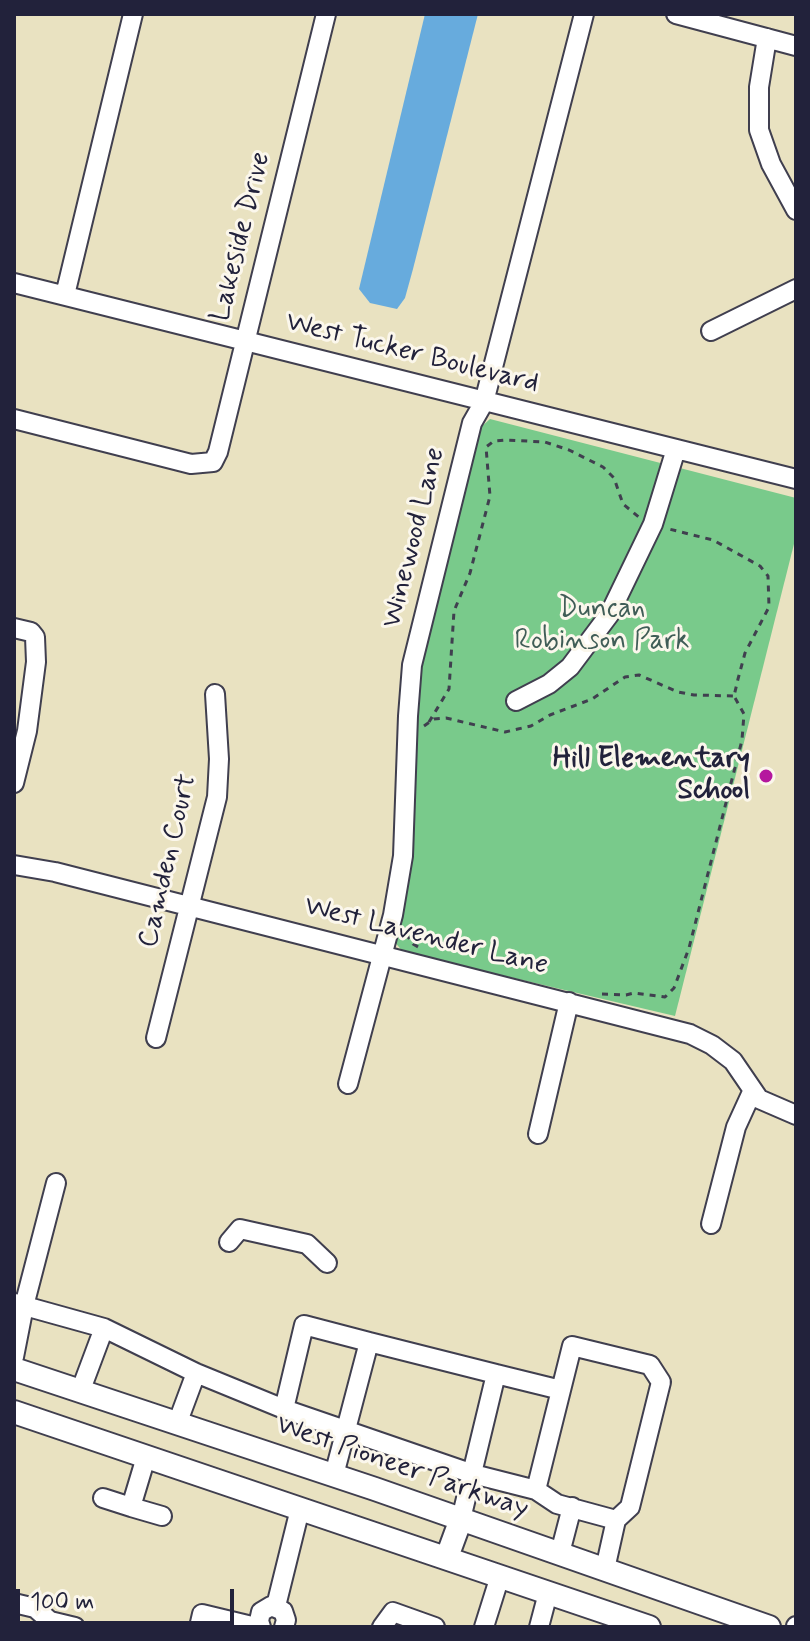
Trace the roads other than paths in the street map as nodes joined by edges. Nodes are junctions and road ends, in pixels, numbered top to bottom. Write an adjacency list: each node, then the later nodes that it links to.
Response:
1 (133, 14): 10 (street)
2 (326, 14): 12 (street, Lakeside Drive)
3 (584, 14): 13 (street, Winewood Lane)
4 (676, 14): 5 (street)
5 (767, 38): 6 (street); 7 (street)
6 (796, 46)
7 (796, 210)
8 (14, 283): 10 (street, West Tucker Boulevard)
9 (796, 289): 11 (street)
10 (65, 295): 12 (street, West Tucker Boulevard)
11 (711, 331)
12 (245, 341): 13 (street, West Tucker Boulevard); 14 (street, Lakeside Drive)
13 (484, 402): 15 (street, West Tucker Boulevard); 23 (street, Winewood Lane)
14 (14, 419)
15 (676, 449): 16 (street, West Tucker Boulevard); 19 (street)
16 (796, 479)
17 (14, 628): 20 (street)
18 (215, 694): 22 (street, Camden Court)
19 (516, 701)
20 (14, 783)
21 (14, 865): 22 (street, West Lavender Lane)
22 (188, 907): 23 (street, West Lavender Lane); 25 (street, Camden Court)
23 (382, 955): 24 (street, West Lavender Lane); 26 (street, Winewood Lane)
24 (569, 1002): 27 (street, West Lavender Lane); 29 (street)
25 (156, 1038)
26 (348, 1084)
27 (752, 1092): 28 (street, West Lavender Lane); 31 (street)
28 (796, 1115)
29 (538, 1134)
30 (56, 1183): 34 (street)
31 (711, 1224)
32 (229, 1242): 33 (street)
33 (327, 1263)
34 (19, 1304): 35 (street); 37 (street)
35 (104, 1328): 39 (street); 42 (street)
36 (369, 1342): 40 (street); 43 (street); 46 (street)
37 (14, 1357)
38 (14, 1369): 42 (main road, West Pioneer Parkway)
39 (196, 1373): 43 (street); 45 (street)
40 (496, 1374): 41 (street); 48 (street)
41 (561, 1390): 50 (street); 57 (street)
42 (80, 1392): 45 (main road, West Pioneer Parkway)
43 (284, 1409): 46 (street)
44 (14, 1412): 47 (main road)
45 (177, 1424): 49 (main road, West Pioneer Parkway)
46 (346, 1430): 48 (street); 49 (street)
47 (146, 1457): 52 (street); 54 (main road)
48 (473, 1474): 50 (street); 56 (street)
49 (334, 1475): 56 (main road, West Pioneer Parkway)
50 (536, 1490): 53 (street)
51 (103, 1498): 52 (street)
52 (131, 1507): 55 (street)
53 (572, 1507): 57 (street); 58 (street)
54 (300, 1509): 59 (main road); 64 (street)
55 (162, 1516)
56 (461, 1519): 58 (main road, West Pioneer Parkway); 59 (main road)
57 (616, 1520): 60 (street)
58 (560, 1553): 60 (main road, West Pioneer Parkway)
59 (447, 1557): 61 (main road)
60 (605, 1569): 74 (main road, West Pioneer Parkway)
61 (500, 1576): 62 (main road); 71 (street)
62 (548, 1593): 72 (street); 73 (main road)
63 (14, 1603): 65 (street)
64 (276, 1606): 67 (street); 68 (street)
65 (75, 1627)
66 (199, 1627): 67 (street)
67 (259, 1627)
68 (284, 1627)
69 (382, 1627): 70 (street)
70 (435, 1627)
71 (484, 1627)
72 (539, 1627)
73 (649, 1627)
74 (769, 1627)

